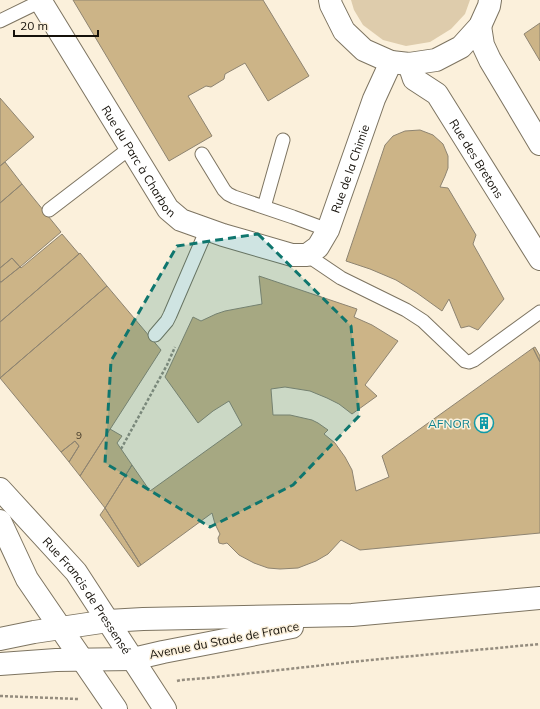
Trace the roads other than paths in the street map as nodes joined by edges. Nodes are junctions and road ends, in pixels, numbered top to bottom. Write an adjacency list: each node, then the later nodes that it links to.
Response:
1 (330, 0): 6 (street)
2 (490, 0): 5 (street)
3 (41, 1): 4 (lane); 9 (street, Rue du Parc à Charbon)
4 (0, 21)
5 (480, 26): 6 (street); 8 (street)
6 (400, 63): 14 (street, Rue de la Chimie); 16 (street, Rue des Bretons)
7 (283, 140): 11 (lane)
8 (540, 144)
9 (130, 148): 12 (lane); 13 (street, Rue du Parc à Charbon)
10 (202, 154): 11 (lane)
11 (264, 207): 14 (lane)
12 (49, 210)
13 (207, 229): 15 (street, Rue du Parc à Charbon); 18 (lane)
14 (328, 230): 15 (street, Rue de la Chimie)
15 (299, 255): 17 (lane)
16 (540, 259)
17 (540, 312)
18 (155, 335)
19 (0, 489): 23 (street, Rue Francis de Pressensé)
20 (0, 521): 24 (street)
21 (540, 598): 22 (street, Avenue du Stade de France)
22 (352, 615): 23 (street, Avenue du Stade de France); 26 (street, Avenue du Stade de France)
23 (108, 621): 24 (street, Avenue du Stade de France); 26 (street, Rue Francis de Pressensé)
24 (60, 627): 25 (street, Avenue du Stade de France); 27 (street)
25 (0, 639)
26 (133, 659): 27 (street, Avenue du Stade de France); 30 (street, Rue Francis de Pressensé)
27 (82, 660): 28 (street, Avenue du Stade de France); 29 (street)
28 (0, 664)
29 (112, 702)
30 (165, 709)

